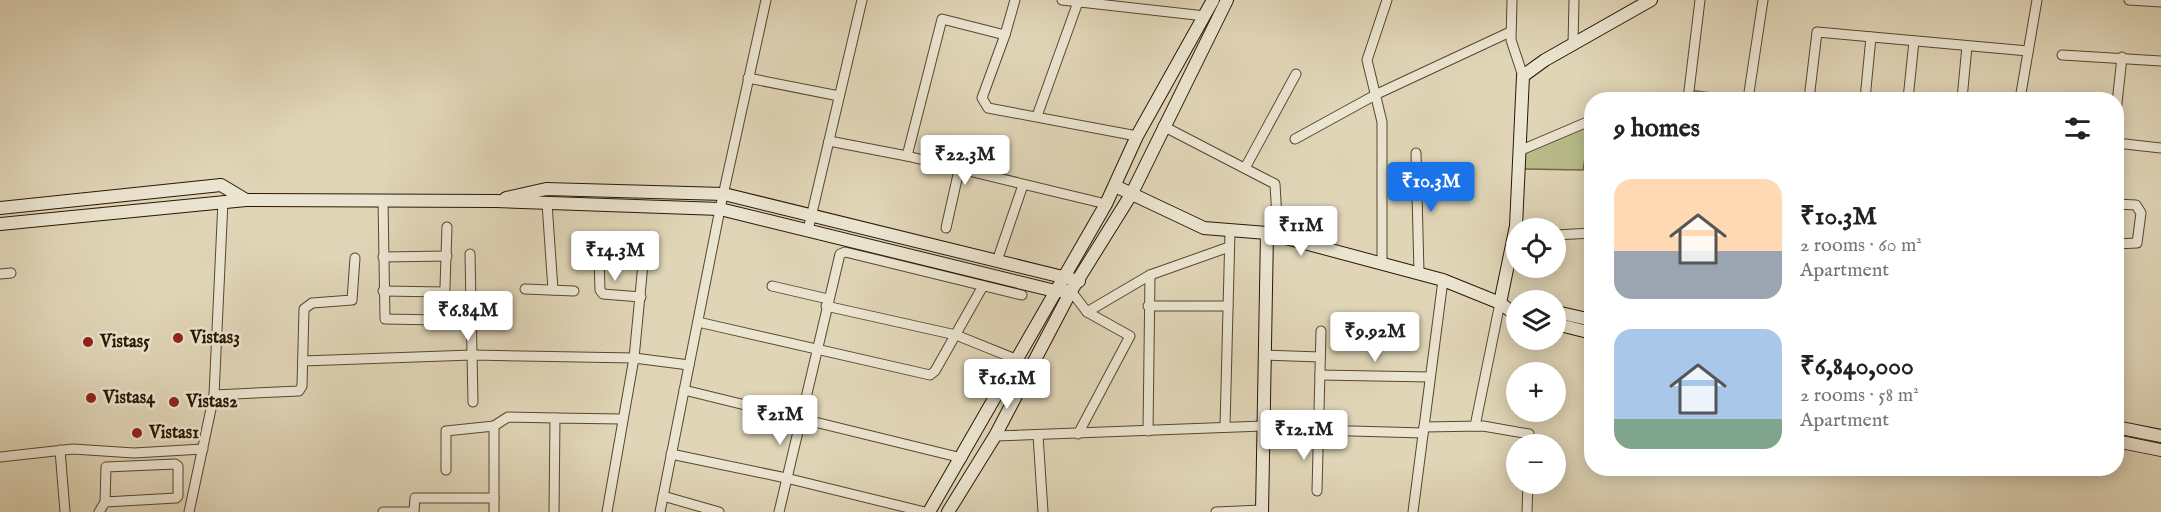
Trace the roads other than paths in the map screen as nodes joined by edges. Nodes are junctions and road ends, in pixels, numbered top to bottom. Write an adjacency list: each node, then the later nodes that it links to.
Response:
1 (766, 0): 31 (street)
2 (852, 0): 15 (street)
3 (1015, 0): 20 (street)
4 (1062, 0): 16 (street)
5 (1213, 0): 18 (main road)
6 (1227, 0): 44 (main road)
7 (1387, 0): 40 (street)
8 (1512, 0): 19 (street)
9 (1574, 0): 23 (street)
10 (1651, 0): 23 (main road)
11 (1700, 0): 32 (street)
12 (1763, 0): 33 (street)
13 (2037, 0): 25 (street)
14 (2131, 0): 17 (street)
15 (862, 1): 41 (street)
16 (1078, 2): 18 (street); 42 (street)
17 (2161, 2)
18 (1205, 16): 45 (main road)
19 (1510, 32): 30 (street); 40 (street)
20 (1005, 35): 42 (street); 52 (street)
21 (1871, 37): 22 (street); 34 (street); 35 (street)
22 (1914, 41): 24 (street); 36 (street)
23 (1573, 44): 30 (main road)
24 (1967, 46): 25 (street); 37 (street)
25 (2028, 51): 38 (street)
26 (2062, 55): 27 (street)
27 (2122, 57): 28 (street); 39 (street)
28 (2161, 61)
29 (1296, 74): 53 (street)
30 (1523, 76): 50 (main road)
31 (748, 78): 41 (street); 58 (street)
32 (1689, 92)
33 (1749, 92)
34 (1810, 92)
35 (1865, 92)
36 (1909, 92)
37 (1963, 92)
38 (2021, 92)
39 (2118, 92)
40 (1377, 94): 46 (street); 87 (street)
41 (839, 96): 47 (street)
42 (1037, 116): 45 (street)
43 (1584, 123): 50 (street)
44 (1163, 126): 53 (street); 57 (main road)
45 (1137, 135): 56 (main road)
46 (1295, 139)
47 (829, 141): 52 (street); 68 (street)
48 (2124, 144): 49 (street)
49 (2161, 148)
50 (1520, 151): 69 (main road)
51 (1416, 153): 89 (street)
52 (907, 156): 54 (street)
53 (1245, 168): 75 (street)
54 (959, 170): 55 (street); 72 (street)
55 (1023, 185): 64 (street); 86 (street)
56 (1115, 186): 57 (main road); 64 (main road)
57 (1132, 193): 74 (main road); 97 (main road)
58 (723, 194): 62 (main road); 67 (street); 68 (main road)
59 (246, 200): 60 (main road); 61 (main road); 66 (main road)
60 (383, 200): 62 (main road); 84 (street)
61 (223, 201): 70 (main road); 133 (street)
62 (496, 201): 63 (main road)
63 (547, 203): 67 (main road); 99 (street)
64 (1106, 204): 92 (main road)
65 (2124, 205): 79 (street)
66 (0, 208)
67 (720, 209): 73 (main road); 115 (street)
68 (811, 216): 73 (street); 86 (main road)
69 (1516, 218)
70 (0, 224)
71 (447, 227): 82 (street)
72 (946, 228)
73 (808, 230): 102 (main road)
74 (1230, 231): 75 (main road); 80 (street)
75 (1273, 234): 87 (main road); 123 (main road)
76 (1584, 234): 77 (street)
77 (1566, 235)
78 (645, 243): 105 (street)
79 (2124, 244)
80 (1229, 247): 91 (street); 110 (street)
81 (470, 254): 124 (street)
82 (447, 256): 84 (street); 103 (street)
83 (599, 256): 105 (street)
84 (383, 257): 100 (street)
85 (355, 258): 128 (street)
86 (997, 261): 92 (main road)
87 (1382, 263): 89 (main road)
88 (11, 273): 90 (street)
89 (1419, 273): 94 (main road)
90 (0, 274)
91 (1150, 275): 109 (street); 112 (street)
92 (1063, 277): 97 (main road); 102 (main road)
93 (1506, 277): 107 (main road)
94 (1443, 280): 107 (main road); 131 (street)
95 (772, 286): 106 (street)
96 (983, 286): 104 (street); 106 (street); 119 (street)
97 (1075, 286): 102 (main road); 112 (street); 150 (main road)
98 (525, 289): 99 (street)
99 (554, 290): 101 (street)
100 (383, 291): 103 (street); 103 (street)
101 (574, 291)
102 (1055, 291): 127 (main road)
103 (446, 292)
104 (1022, 295)
105 (641, 297): 126 (street)
106 (827, 303): 119 (street); 122 (street)
107 (1500, 303): 108 (main road); 111 (main road); 140 (street)
108 (1506, 303)
109 (1148, 306): 110 (street); 121 (street)
110 (1228, 306): 141 (street)
111 (1506, 308)
112 (1087, 312): 120 (street)
113 (1566, 314): 114 (main road)
114 (1584, 318)
115 (698, 322): 122 (street); 129 (street)
116 (1566, 326): 118 (main road)
117 (1321, 331): 125 (street)
118 (1584, 331)
119 (956, 335): 122 (street); 127 (street)
120 (1130, 336): 121 (street); 146 (street)
121 (1148, 344): 145 (street)
122 (816, 349): 136 (street)
123 (1264, 355): 125 (street); 139 (main road)
124 (472, 356): 126 (street); 128 (street); 134 (street)
125 (1320, 357): 130 (street)
126 (634, 358): 129 (street); 137 (street)
127 (1018, 360): 157 (main road)
128 (303, 361): 133 (street)
129 (689, 365): 132 (street)
130 (1320, 375): 131 (street); 143 (street)
131 (1430, 377): 144 (street)
132 (684, 390): 136 (street); 155 (street)
133 (214, 395): 152 (street)
134 (473, 402)
135 (555, 418): 137 (street); 138 (street); 174 (street)
136 (800, 418): 157 (street); 159 (street)
137 (622, 419): 175 (street)
138 (494, 426): 158 (street); 163 (street)
139 (1263, 426): 141 (street); 167 (main road)
140 (1475, 426): 144 (street); 147 (street)
141 (1225, 428): 145 (street)
142 (2124, 428): 149 (main road)
143 (1318, 430): 144 (street); 160 (street)
144 (1423, 430): 184 (street)
145 (1148, 431): 146 (street)
146 (1078, 434): 148 (street)
147 (1529, 434)
148 (1038, 435): 150 (street); 181 (street)
149 (2161, 435)
150 (995, 436): 180 (main road)
151 (2124, 443): 154 (main road)
152 (203, 449): 153 (street); 171 (street)
153 (60, 450): 156 (street); 168 (street)
154 (2161, 450)
155 (671, 454): 159 (street); 162 (street)
156 (0, 457)
157 (962, 458): 179 (main road)
158 (446, 470)
159 (786, 478): 178 (street); 179 (street)
160 (1317, 491)
161 (1528, 494): 185 (street)
162 (663, 496): 176 (street); 177 (street)
163 (494, 498): 166 (street); 173 (street)
164 (129, 501): 165 (street); 165 (street); 170 (street)
165 (105, 502): 169 (street)
166 (414, 511): 172 (street)
167 (1262, 511): 183 (street)
168 (65, 512)
169 (99, 512)
170 (129, 512)
171 (189, 512)
172 (383, 512)
173 (494, 512)
174 (554, 512)
175 (607, 512)
176 (660, 512)
177 (719, 512)
178 (778, 512)
179 (927, 512)
180 (948, 512)
181 (1043, 512)
182 (1216, 512): 183 (street)
183 (1226, 512)
184 (1413, 512)
185 (1527, 512)

